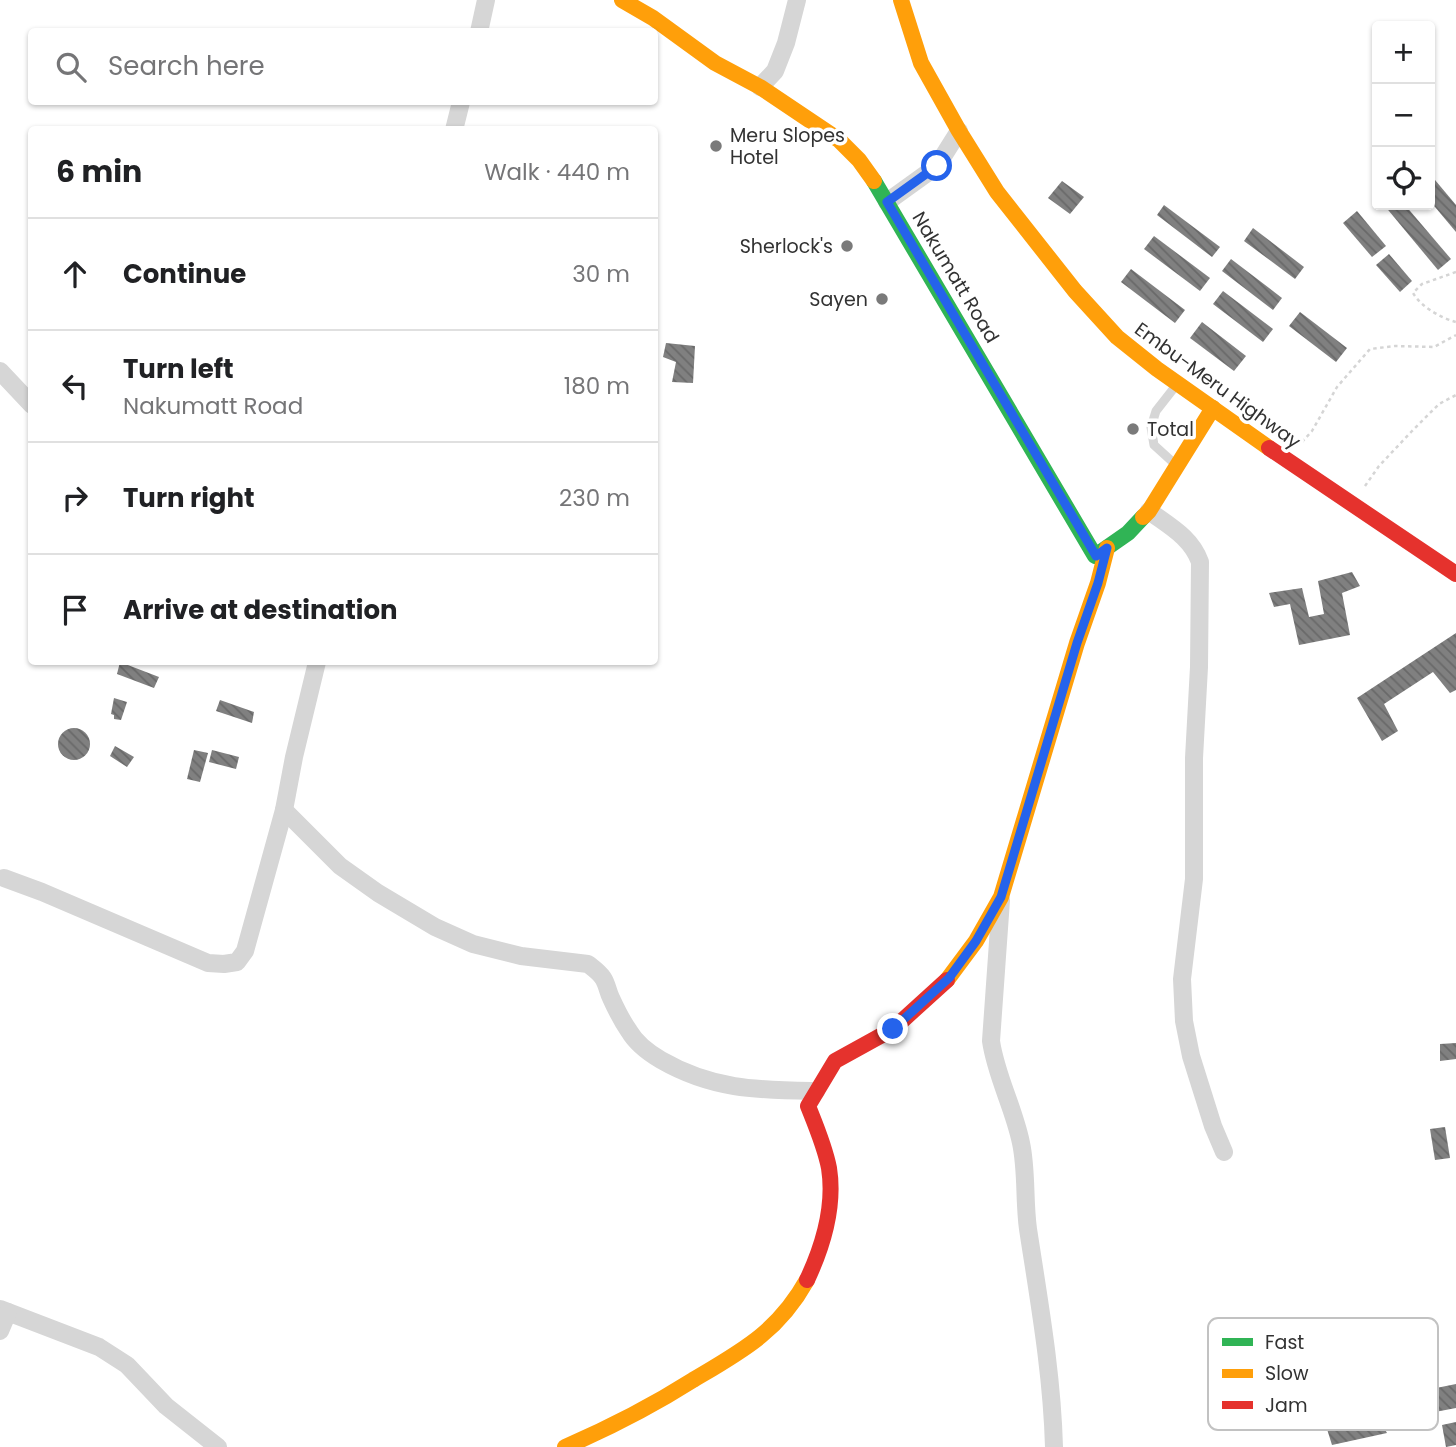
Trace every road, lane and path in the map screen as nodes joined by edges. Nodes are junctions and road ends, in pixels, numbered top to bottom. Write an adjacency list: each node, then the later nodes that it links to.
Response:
1 (486, 0): 5 (street)
2 (622, 0): 6 (main road, Nakumatt Road)
3 (797, 0): 6 (street)
4 (901, 0): 9 (main road, Embu-Meru Highway)
5 (480, 28)
6 (760, 87): 10 (main road, Nakumatt Road)
7 (460, 105): 8 (street)
8 (455, 126)
9 (959, 131): 10 (street); 15 (main road, Embu-Meru Highway)
10 (887, 202): 23 (main road, Nakumatt Road)
11 (1456, 272): 12 (path)
12 (1456, 322)
13 (1456, 335): 19 (path)
14 (0, 371): 17 (street)
15 (1177, 383): 18 (main road, Embu-Meru Highway); 20 (lane)
16 (1456, 395): 21 (path)
17 (28, 401)
18 (1213, 408): 19 (main road, Embu-Meru Highway); 20 (main road)
19 (1285, 460): 21 (main road, Embu-Meru Highway)
20 (1177, 466): 22 (main road)
21 (1352, 506): 24 (main road, Embu-Meru Highway)
22 (1149, 511): 23 (main road); 30 (street)
23 (1101, 552): 28 (main road)
24 (1456, 575)
25 (316, 665): 26 (street)
26 (284, 810): 27 (street); 29 (street)
27 (4, 878)
28 (1001, 897): 29 (main road); 35 (street)
29 (816, 1091): 34 (main road)
30 (1224, 1153)
31 (4, 1311): 32 (street); 33 (street)
32 (0, 1331)
33 (218, 1447)
34 (565, 1447)
35 (1054, 1447)

